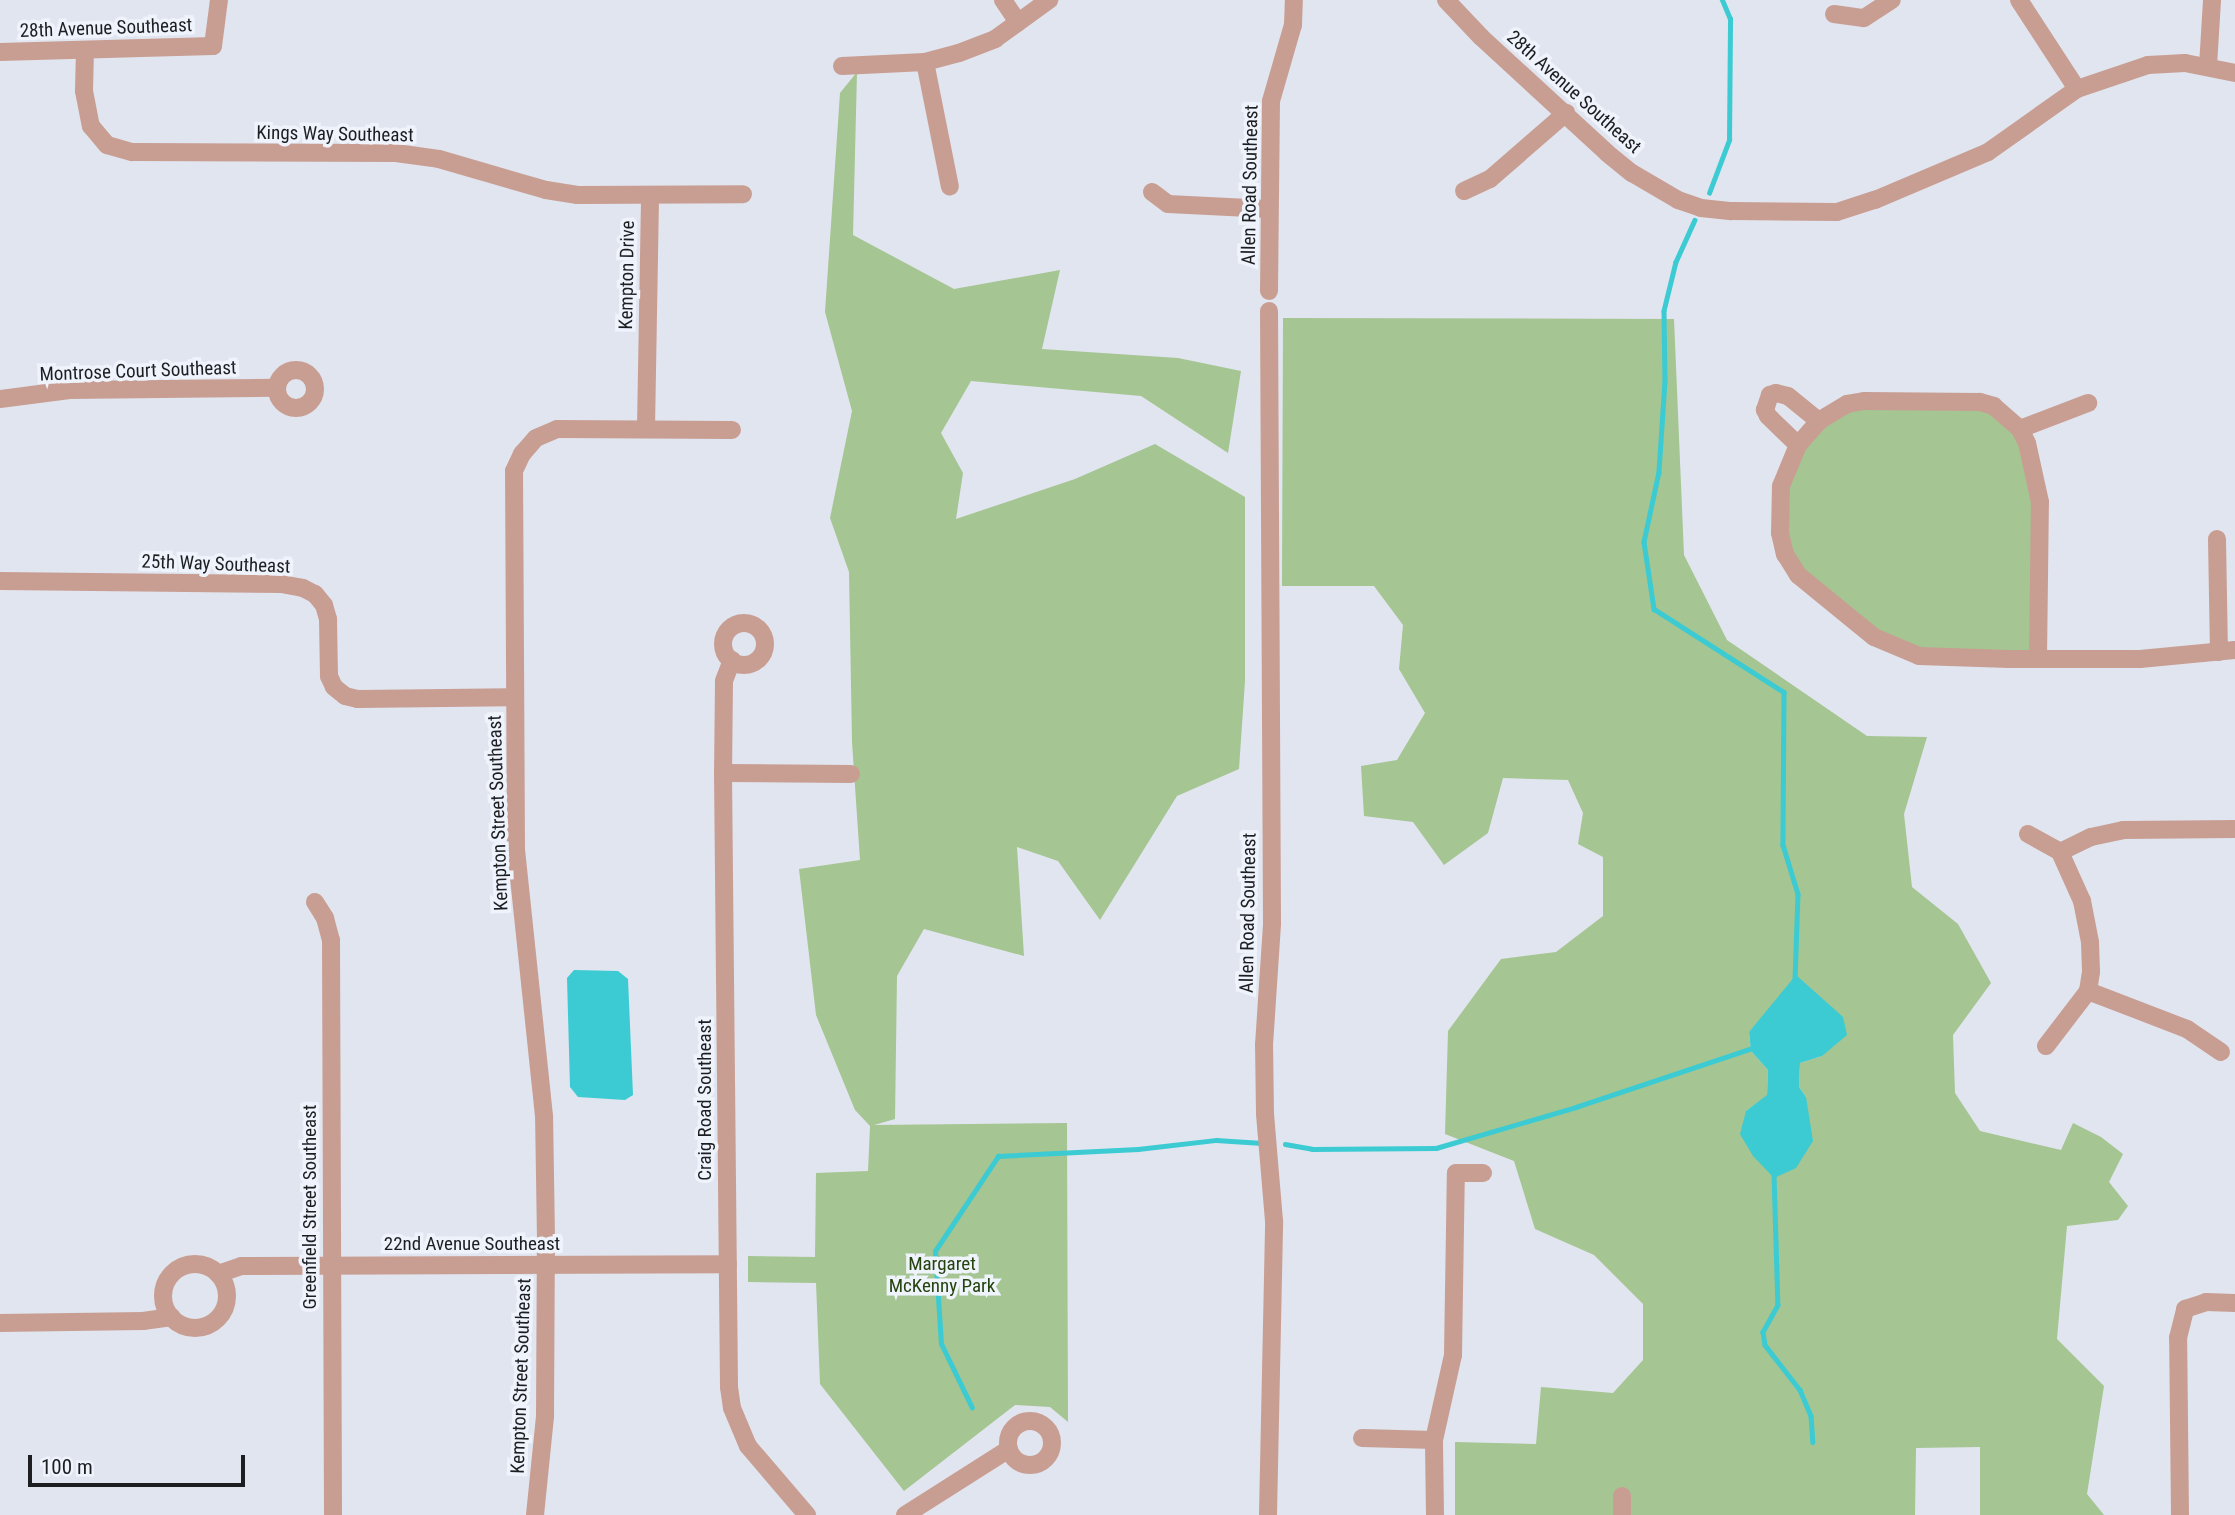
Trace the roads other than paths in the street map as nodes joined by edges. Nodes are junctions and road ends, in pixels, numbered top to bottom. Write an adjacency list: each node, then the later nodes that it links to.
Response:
1 (219, 0): 11 (street, 28th Avenue Southeast)
2 (1003, 0): 10 (street)
3 (1049, 0): 10 (street)
4 (1294, 0): 24 (street, Allen Road Southeast)
5 (1446, 0): 18 (street, 28th Avenue Southeast)
6 (1892, 0): 9 (street)
7 (2019, 0): 17 (street)
8 (2212, 0): 15 (street)
9 (1834, 14)
10 (1018, 22): 13 (street)
11 (85, 50): 12 (street, 28th Avenue Southeast); 23 (street, Kings Way Southeast)
12 (0, 52)
13 (925, 62): 14 (street); 19 (street)
14 (842, 66)
15 (2208, 66): 16 (street, 28th Avenue Southeast); 17 (street, 28th Avenue Southeast)
16 (2235, 73)
17 (2077, 89): 18 (street, 28th Avenue Southeast)
18 (1566, 113): 20 (street)
19 (950, 187)
20 (1464, 191)
21 (1152, 192): 24 (street)
22 (743, 194): 23 (street, Kings Way Southeast)
23 (650, 196): 31 (street, Kempton Drive)
24 (1269, 209): 25 (street, Allen Road Southeast)
25 (1269, 290)
26 (1269, 311): 66 (street, Allen Road Southeast)
27 (277, 388): 28 (street, Montrose Court Southeast)
28 (0, 399)
29 (2088, 403): 32 (street)
30 (1819, 421): 32 (street); 34 (street); 34 (street)
31 (646, 428): 33 (street, Kempton Street Southeast); 40 (street, Kempton Street Southeast)
32 (2020, 429): 38 (street)
33 (732, 430)
34 (1798, 445): 38 (street)
35 (2217, 539): 37 (street)
36 (0, 581): 40 (street, 25th Way Southeast)
37 (2227, 651): 38 (street)
38 (2038, 659)
39 (732, 660): 41 (street, Craig Road Southeast)
40 (515, 697): 53 (street, Kempton Street Southeast)
41 (723, 773): 42 (street); 51 (street, Craig Road Southeast)
42 (851, 774)
43 (2235, 829): 45 (street)
44 (2028, 834): 45 (street)
45 (2060, 852): 47 (street)
46 (316, 902): 52 (street, Greenfield Street Southeast)
47 (2088, 991): 48 (street); 49 (street)
48 (2046, 1046)
49 (2221, 1052)
50 (1483, 1173): 59 (street)
51 (727, 1264): 53 (street, 22nd Avenue Southeast); 64 (street, Craig Road Southeast)
52 (331, 1265): 53 (street, 22nd Avenue Southeast); 54 (street, 22nd Avenue Southeast); 62 (street, Greenfield Street Southeast)
53 (547, 1265): 63 (street, Kempton Street Southeast)
54 (218, 1274): 56 (street, 22nd Avenue Southeast); 56 (street)
55 (2235, 1303): 69 (street)
56 (172, 1317): 57 (street)
57 (0, 1323)
58 (1362, 1438): 59 (street)
59 (1434, 1440): 67 (street)
60 (1009, 1449): 65 (street)
61 (1622, 1496): 68 (street)
62 (333, 1515)
63 (535, 1515)
64 (807, 1515)
65 (905, 1515)
66 (1268, 1515)
67 (1435, 1515)
68 (1622, 1515)
69 (2180, 1515)

